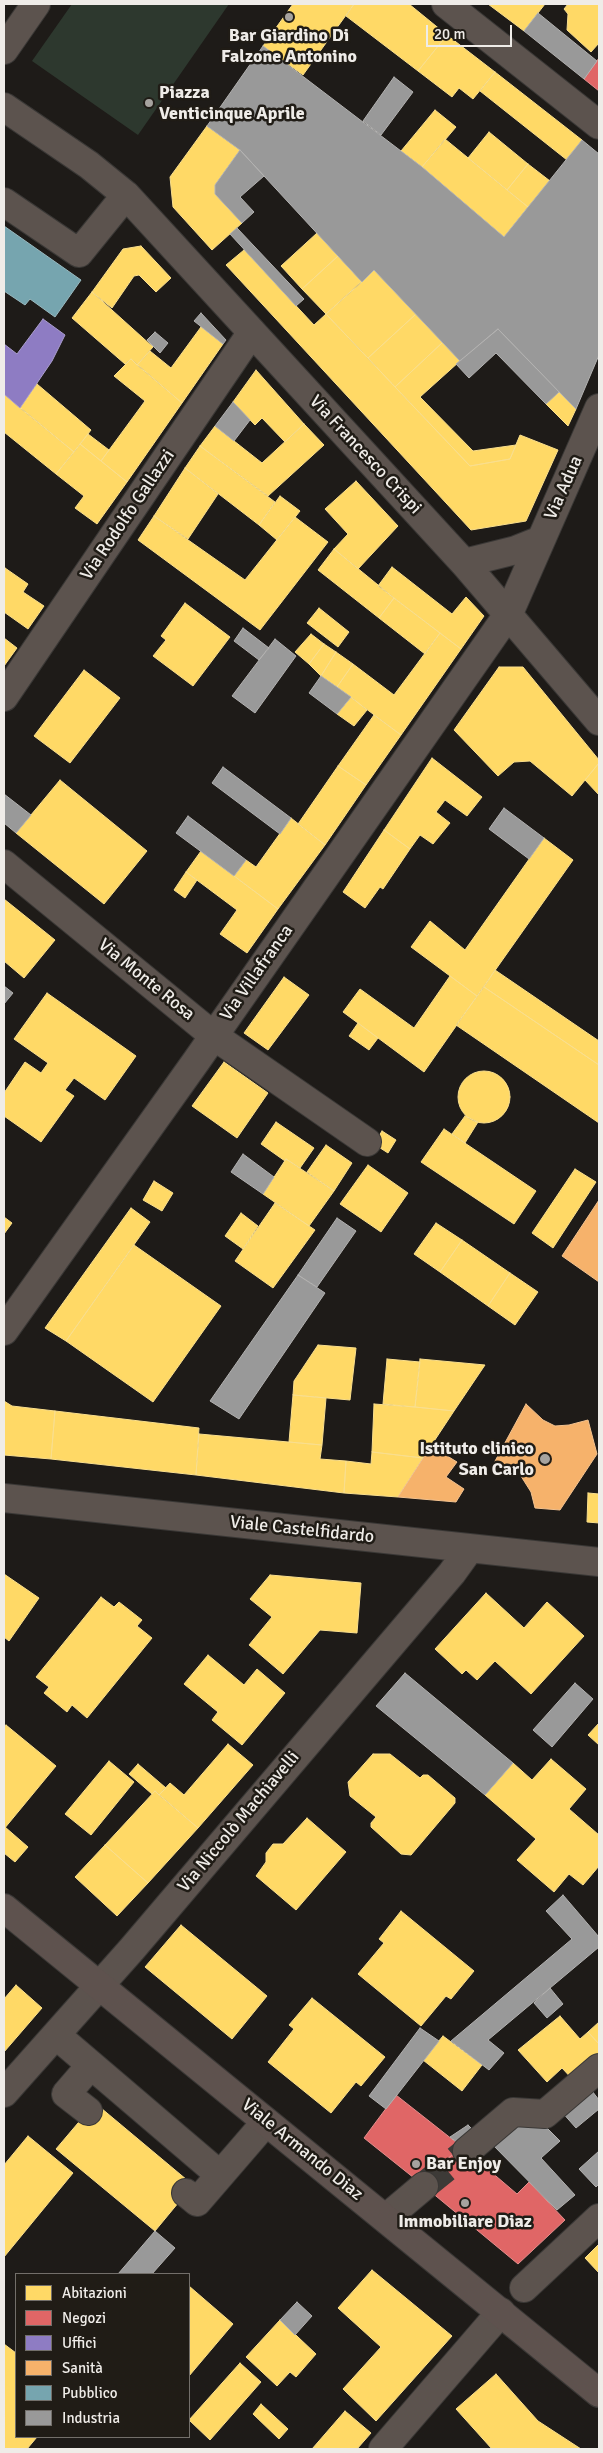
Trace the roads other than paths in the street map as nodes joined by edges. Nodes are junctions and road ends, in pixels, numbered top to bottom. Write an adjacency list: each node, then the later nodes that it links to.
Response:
1 (36, 4): 3 (street)
2 (446, 4): 5 (street)
3 (4, 50)
4 (4, 107): 6 (street)
5 (599, 125)
6 (126, 195): 7 (street); 8 (street, Via Francesco Crispi)
7 (4, 202)
8 (252, 332): 11 (street, Via Francesco Crispi); 13 (street, Via Rodolfo Gallazzi)
9 (599, 408): 10 (street, Via Adua)
10 (541, 540): 11 (street, Via Adua); 12 (street, Via Adua)
11 (464, 563): 12 (street, Via Francesco Crispi)
12 (509, 613): 14 (street, Via Francesco Crispi); 16 (street, Via Villafranca)
13 (4, 697)
14 (599, 721)
15 (4, 864): 16 (street, Via Monte Rosa)
16 (214, 1036): 17 (street, Via Monte Rosa); 18 (street, Via Villafranca)
17 (366, 1142)
18 (4, 1331)
19 (4, 1498): 20 (street, Viale Castelfidardo)
20 (470, 1548): 21 (street, Viale Castelfidardo); 23 (street, Via Niccolò Machiavelli)
21 (599, 1562)
22 (4, 1908): 23 (main road, Viale Armando Diaz)
23 (99, 1986): 24 (street, Via Niccolò Machiavelli); 29 (main road, Viale Armando Diaz)
24 (56, 2035): 25 (street); 27 (street, Via Niccolò Machiavelli)
25 (91, 2064): 28 (street); 31 (street)
26 (599, 2068): 30 (street)
27 (4, 2093)
28 (88, 2111)
29 (266, 2122): 31 (street); 34 (main road, Viale Armando Diaz)
30 (466, 2151)
31 (220, 2175): 33 (street)
32 (424, 2186): 34 (street)
33 (186, 2194)
34 (386, 2218): 37 (main road, Viale Armando Diaz)
35 (599, 2218): 36 (street)
36 (528, 2285)
37 (501, 2312): 38 (main road, Viale Armando Diaz); 39 (street)
38 (599, 2393)
39 (383, 2449)

